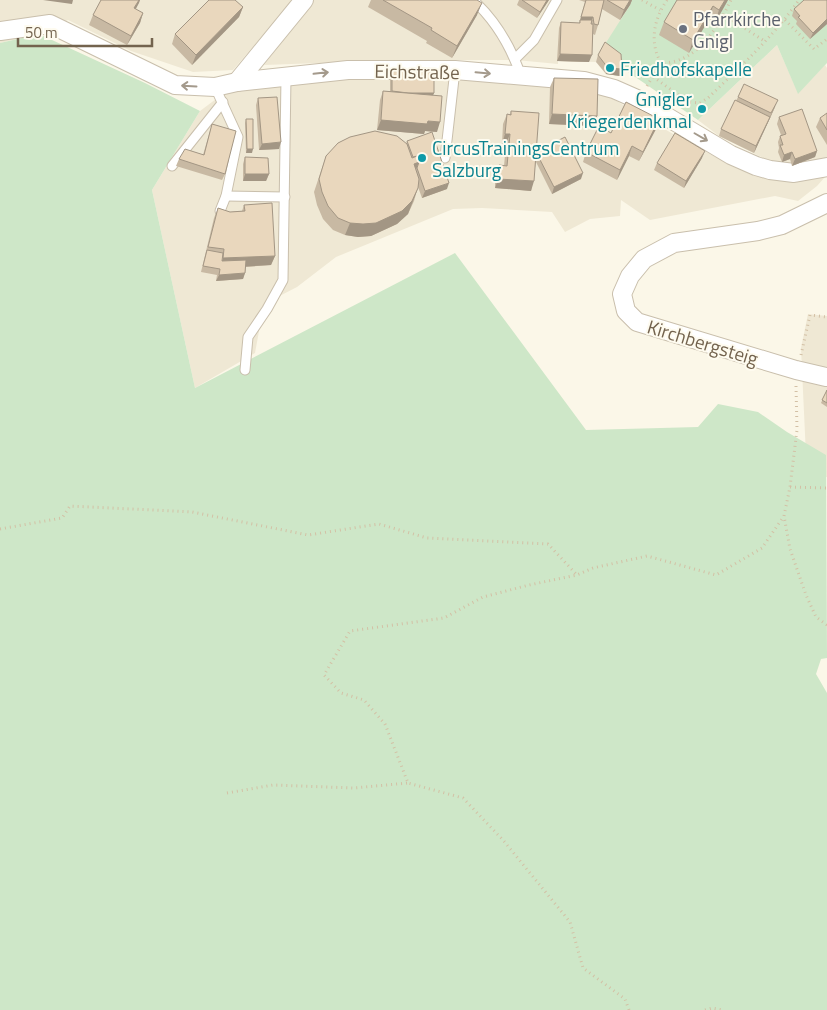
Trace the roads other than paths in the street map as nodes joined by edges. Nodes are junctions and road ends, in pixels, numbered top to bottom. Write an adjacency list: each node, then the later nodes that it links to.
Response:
1 (304, 0): 9 (street)
2 (473, 0): 5 (lane)
3 (557, 0): 5 (lane)
4 (0, 31): 10 (street, Eichstraße, one-way to 4)
5 (515, 59): 7 (lane)
6 (455, 70): 7 (street, Eichstraße, one-way to 7); 8 (street, Eichstraße, one-way to 6); 11 (lane)
7 (521, 76): 13 (street, Eichstraße, one-way to 13)
8 (286, 77): 9 (street, Eichstraße); 15 (lane)
9 (237, 82): 10 (street, Eichstraße)
10 (219, 95): 12 (lane); 14 (lane)
11 (445, 158)
12 (172, 166)
13 (827, 166)
14 (226, 196): 15 (lane); 17 (lane)
15 (284, 198): 18 (lane)
16 (827, 203): 19 (street, Kirchbergsteig)
17 (220, 211)
18 (245, 370)
19 (826, 377)

